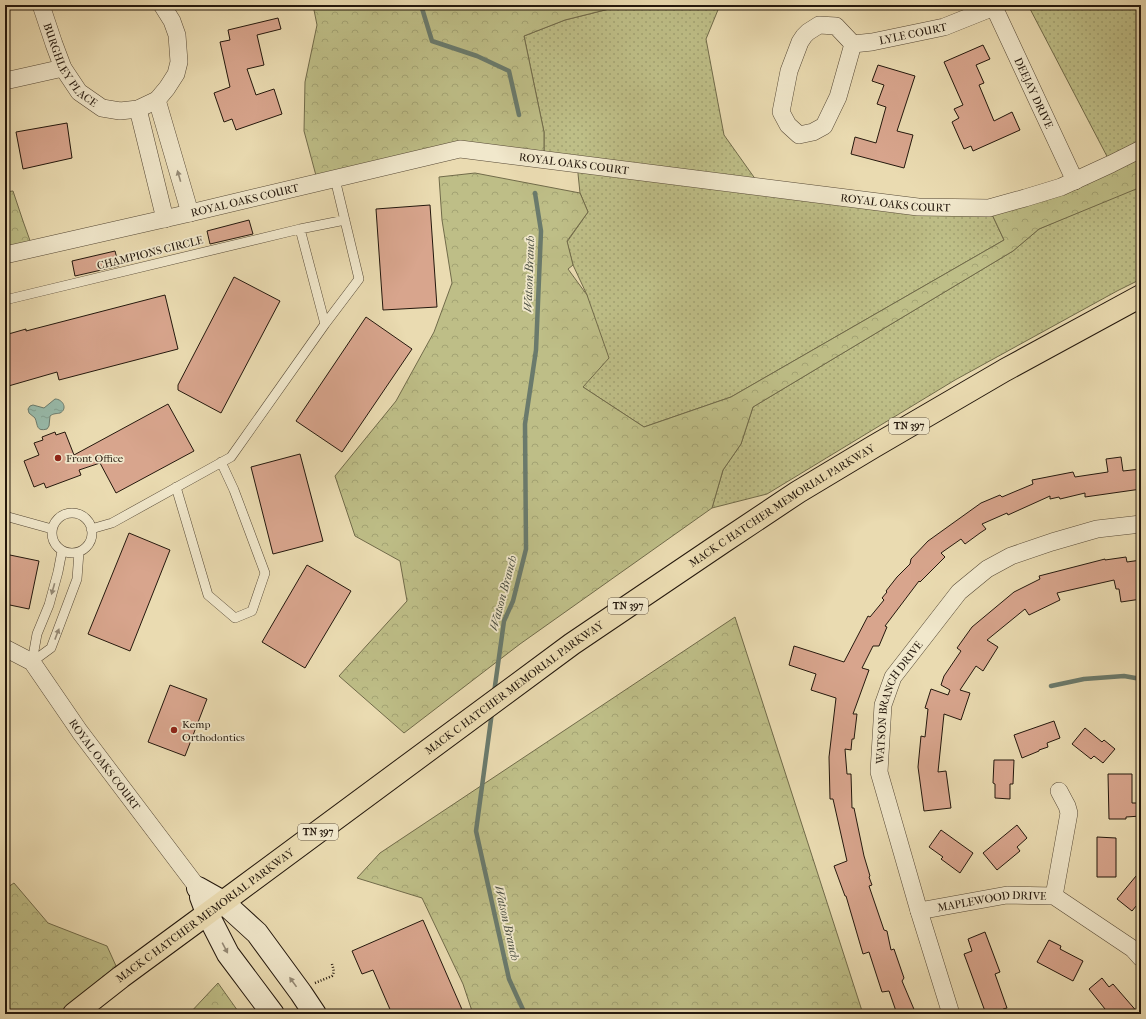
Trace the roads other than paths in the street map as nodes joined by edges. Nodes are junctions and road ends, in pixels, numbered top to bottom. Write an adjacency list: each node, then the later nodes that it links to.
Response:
1 (41, 5): 5 (street, BURGHLEY PLACE)
2 (162, 5): 7 (street, BURGHLEY PLACE)
3 (994, 6): 4 (street, LYLE COURT); 11 (street, DEEJAY DRIVE)
4 (853, 44): 4 (street)
5 (64, 68): 6 (street); 8 (street, BURGHLEY PLACE)
6 (5, 81)
7 (157, 100): 8 (street, BURGHLEY PLACE); 12 (street, one-way to 7)
8 (138, 109): 13 (street)
9 (1141, 149): 11 (street, ROYAL OAKS COURT)
10 (335, 179): 11 (street, ROYAL OAKS COURT); 12 (street, ROYAL OAKS COURT); 14 (lane)
11 (1075, 181)
12 (190, 213): 13 (street, ROYAL OAKS COURT)
13 (165, 219): 16 (street, ROYAL OAKS COURT)
14 (344, 220): 15 (lane, CHAMPIONS CIRCLE); 19 (lane)
15 (300, 229): 18 (lane, CHAMPIONS CIRCLE); 19 (lane)
16 (5, 255)
17 (1141, 296): 33 (main road, MACK C HATCHER MEMORIAL PARKWAY / TN 397)
18 (5, 300)
19 (325, 324): 20 (lane)
20 (221, 462): 21 (lane); 21 (lane)
21 (176, 488): 25 (lane)
22 (5, 516): 24 (lane)
23 (1141, 524): 34 (street, WATSON BRANCH DRIVE)
24 (52, 529): 25 (lane); 26 (lane)
25 (91, 529): 27 (lane)
26 (62, 551): 27 (lane); 29 (lane, one-way to 29)
27 (79, 552): 29 (lane, one-way to 27)
28 (5, 648): 29 (street, ROYAL OAKS COURT)
29 (32, 662): 31 (street, ROYAL OAKS COURT)
30 (1059, 791): 32 (street)
31 (198, 888): 33 (main road)
32 (1054, 896): 34 (street, MAPLEWOOD DRIVE); 35 (street, MAPLEWOOD DRIVE)
33 (214, 907): 36 (main road, MACK C HATCHER MEMORIAL PARKWAY / TN 397); 37 (main road, one-way to 37); 38 (main road, one-way to 33)
34 (918, 911): 39 (street, WATSON BRANCH DRIVE)
35 (1141, 958)
36 (74, 1014)
37 (273, 1014)
38 (315, 1014)
39 (951, 1014)

